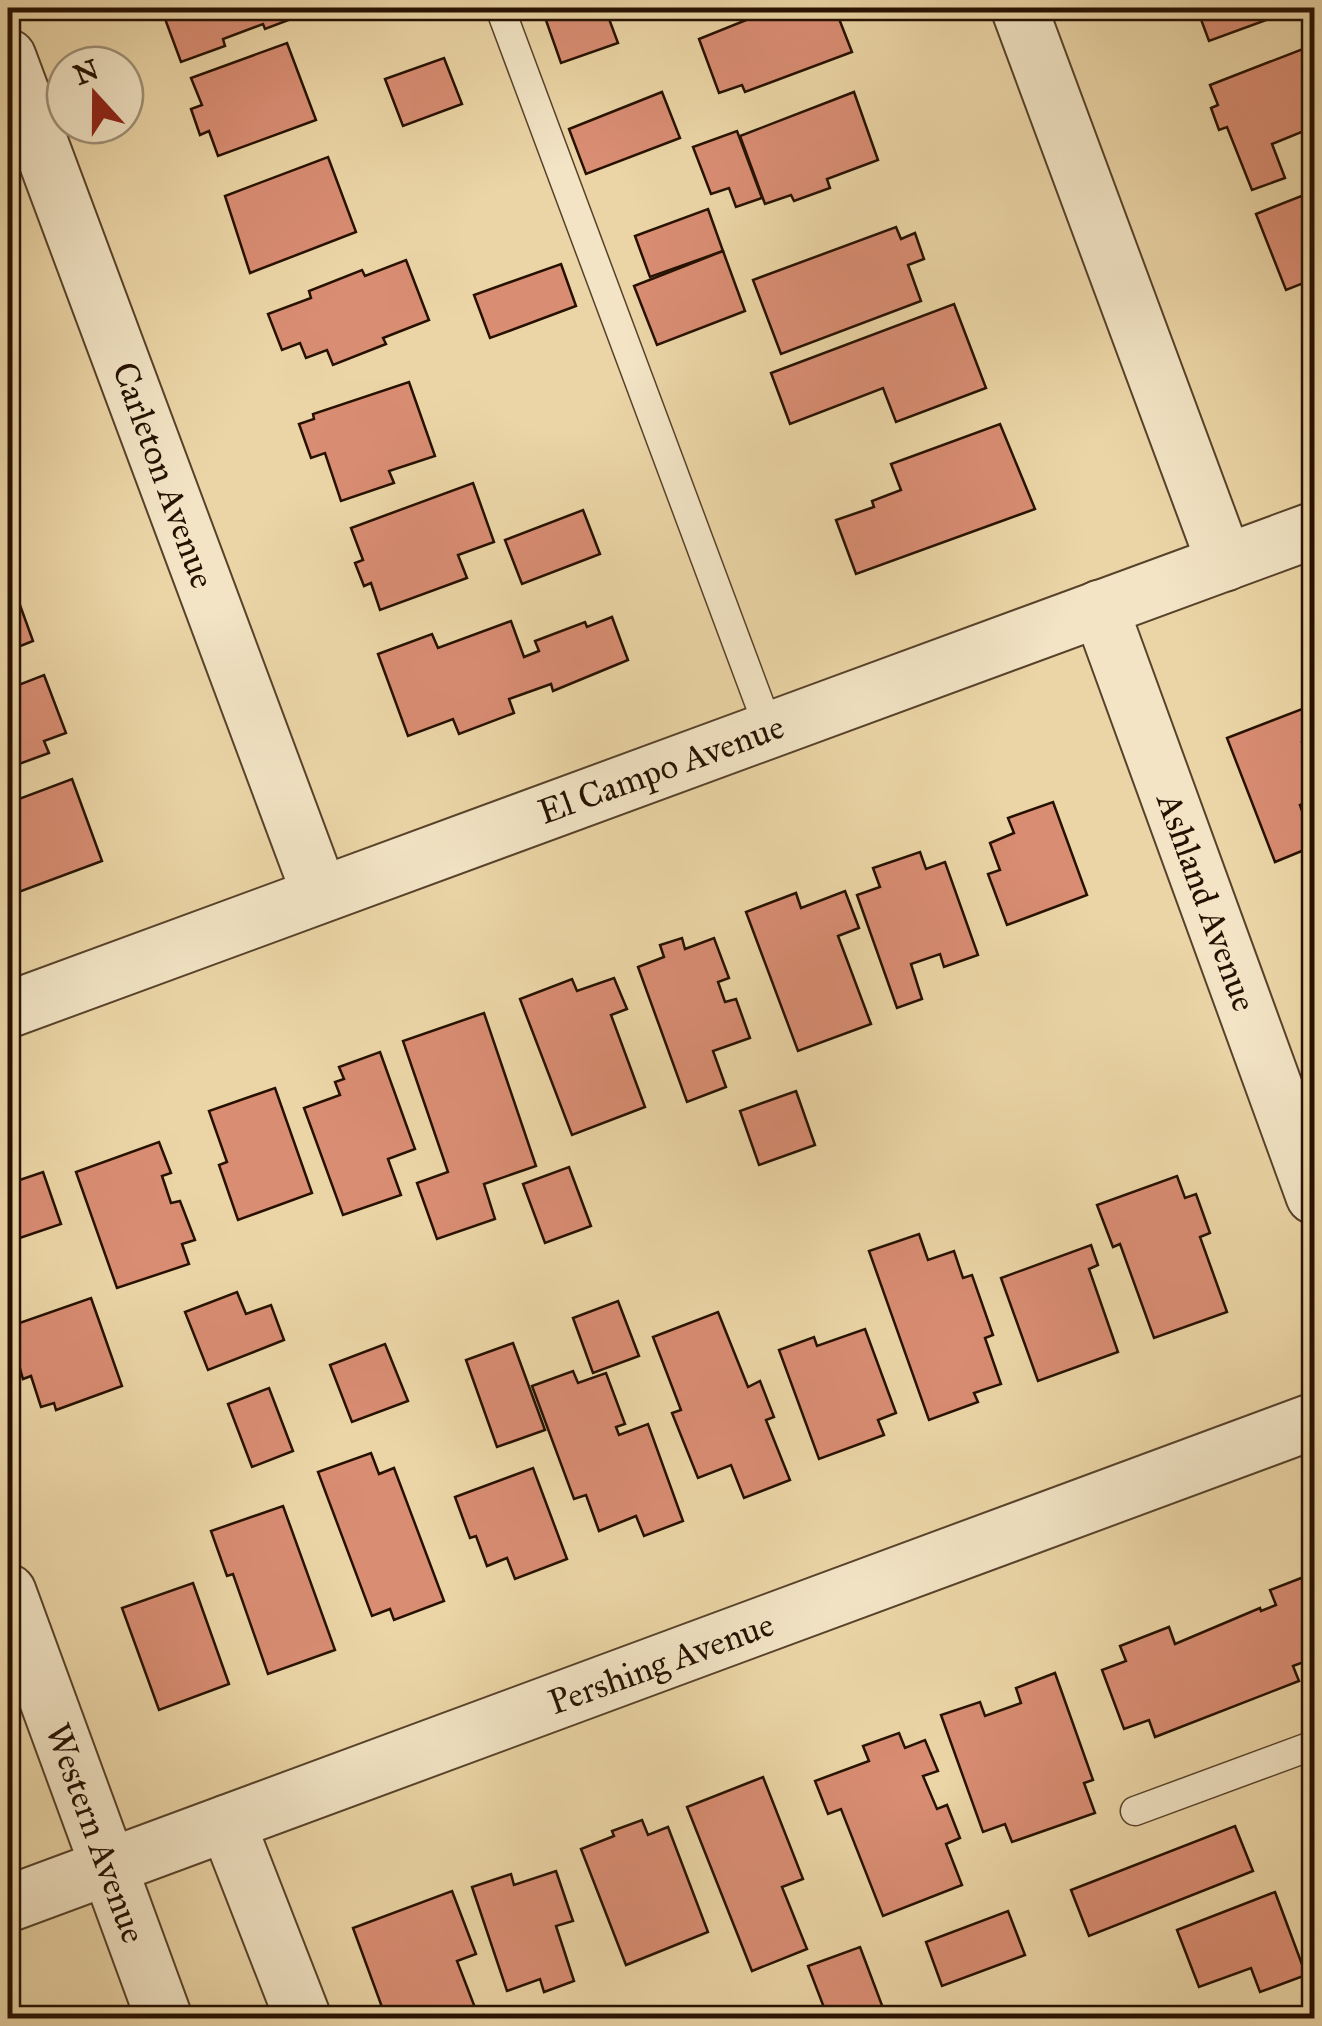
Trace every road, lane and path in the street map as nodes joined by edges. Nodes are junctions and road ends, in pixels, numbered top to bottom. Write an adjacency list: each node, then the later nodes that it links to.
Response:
1 (500, 8): 7 (lane)
2 (1019, 8): 5 (street)
3 (8, 56): 8 (street, Carleton Avenue)
4 (1314, 530): 5 (street, El Campo Avenue)
5 (1225, 563): 6 (street, El Campo Avenue)
6 (1100, 608): 7 (street, El Campo Avenue); 10 (street, Ashland Avenue)
7 (769, 729): 8 (street, El Campo Avenue)
8 (320, 894): 9 (street, El Campo Avenue)
9 (8, 1010)
10 (1314, 1196)
11 (1314, 1421): 15 (street, Pershing Avenue)
12 (8, 1592): 16 (street, Western Avenue)
13 (1314, 1745): 14 (lane)
14 (1135, 1811)
15 (227, 1823): 16 (street, Pershing Avenue); 19 (street)
16 (109, 1866): 17 (street, Pershing Avenue); 18 (street, Western Avenue)
17 (8, 1904)
18 (164, 2018)
19 (303, 2018)

